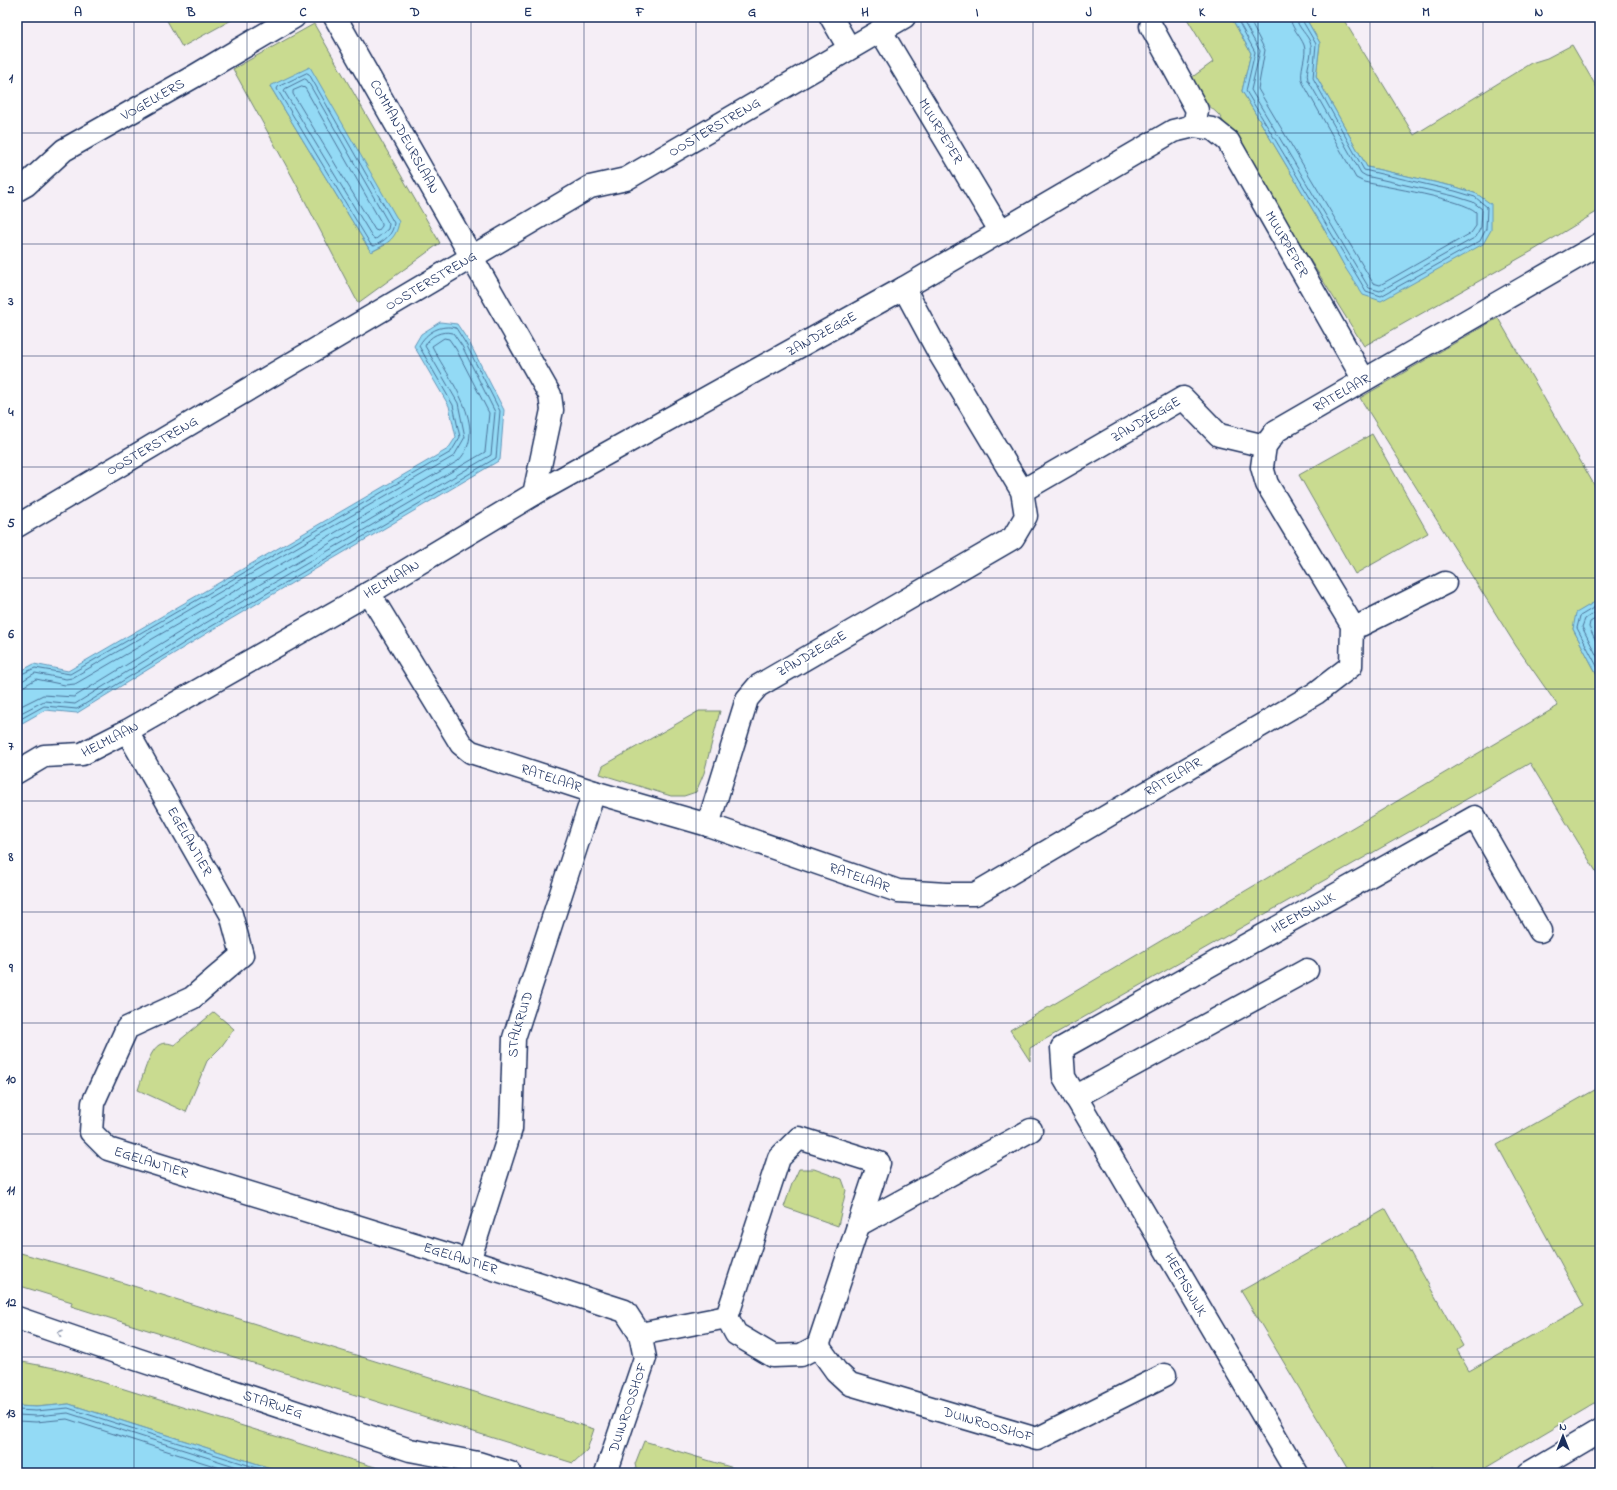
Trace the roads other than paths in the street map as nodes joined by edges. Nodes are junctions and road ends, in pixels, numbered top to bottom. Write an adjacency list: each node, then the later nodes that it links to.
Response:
1 (294, 17): 9 (street, VOGELKERS)
2 (335, 17): 12 (street, COMMANDEURSLAAN)
3 (831, 17): 7 (street)
4 (904, 17): 6 (street, OOSTERSTRENG)
5 (1151, 26): 8 (street)
6 (880, 30): 7 (street, OOSTERSTRENG); 10 (street, MUURPEPER)
7 (849, 48): 12 (street, OOSTERSTRENG)
8 (1194, 126): 10 (street, MUURPEPER); 14 (street, MUURPEPER)
9 (17, 190)
10 (1001, 232): 13 (street, MUURPEPER)
11 (1600, 244): 14 (street, RATELAAR)
12 (472, 258): 17 (street); 18 (street, OOSTERSTRENG)
13 (904, 288): 16 (street, ZANDZEGGE); 17 (street, ZANDZEGGE)
14 (1364, 380): 15 (street, RATELAAR)
15 (1265, 446): 16 (street, ZANDZEGGE); 21 (street, RATELAAR)
16 (1022, 491): 25 (street, ZANDZEGGE)
17 (534, 494): 20 (street, HELMLAAN)
18 (17, 526)
19 (1445, 583): 21 (street)
20 (369, 592): 22 (street, HELMLAAN); 24 (street, RATELAAR)
21 (1352, 626): 25 (street, RATELAAR)
22 (126, 731): 23 (street, HELMLAAN); 31 (street, EGELANTIER)
23 (17, 772)
24 (594, 792): 25 (street, RATELAAR); 31 (street, STALKRUID)
25 (708, 825)
26 (1540, 931): 28 (street, HEEMSWIJK)
27 (1307, 970): 28 (street)
28 (1075, 1097): 44 (street, HEEMSWIJK)
29 (1031, 1130): 30 (street)
30 (858, 1225): 32 (street); 36 (street)
31 (469, 1261): 35 (street, EGELANTIER)
32 (727, 1317): 35 (street); 36 (street)
33 (17, 1318): 37 (street, STARWEG, one-way to 33)
34 (17, 1334): 37 (street, STARWEG)
35 (640, 1334): 43 (street, DUINROOSHOF)
36 (818, 1346): 38 (street, DUINROOSHOF)
37 (136, 1360): 40 (street, STARWEG)
38 (1164, 1375)
39 (1600, 1431): 45 (street)
40 (410, 1450): 41 (street, STARWEG); 42 (street, STARWEG)
41 (456, 1473)
42 (510, 1473)
43 (606, 1473)
44 (1297, 1473)
45 (1528, 1473)

